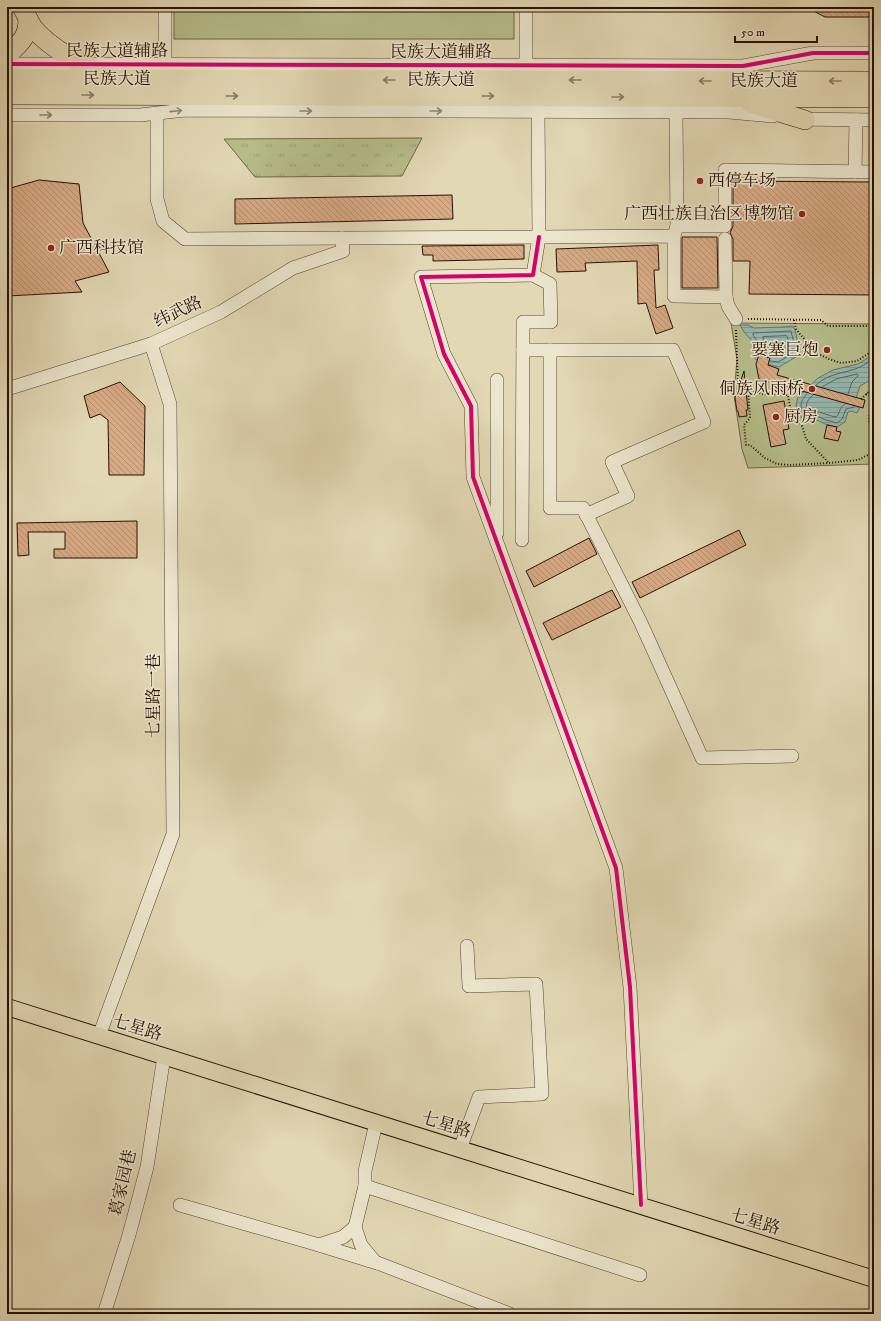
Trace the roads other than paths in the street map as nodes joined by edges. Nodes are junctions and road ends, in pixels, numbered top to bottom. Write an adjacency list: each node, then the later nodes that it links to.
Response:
1 (165, 7): 8 (street)
2 (526, 7): 9 (street)
3 (25, 13): 5 (highway); 7 (highway)
4 (874, 53): 9 (street, 民族大道辅路)
5 (7, 56)
6 (7, 64): 7 (street, 民族大道辅路)
7 (81, 64): 8 (street, 民族大道辅路); 11 (highway)
8 (165, 64): 9 (street, 民族大道辅路)
9 (526, 66)
10 (7, 79): 11 (highway, 民族大道)
11 (114, 79): 12 (highway, 民族大道, one-way to 11)
12 (874, 81)
13 (7, 95): 14 (highway, 民族大道, one-way to 14)
14 (730, 97): 15 (highway, 民族大道); 20 (highway)
15 (874, 98)
16 (538, 111): 17 (street); 18 (street, one-way to 16); 26 (street)
17 (676, 112): 20 (street); 25 (street)
18 (156, 114): 19 (street, one-way to 18); 27 (street)
19 (7, 115)
20 (805, 120): 21 (street)
21 (856, 120): 22 (street); 23 (street)
22 (874, 120)
23 (855, 172): 24 (street); 25 (street)
24 (874, 172)
25 (675, 231): 26 (street); 30 (street)
26 (539, 237): 27 (street); 29 (street)
27 (342, 238): 32 (street, 纬武路)
28 (725, 239): 30 (street)
29 (533, 275): 33 (street); 39 (street)
30 (726, 297): 31 (street)
31 (736, 319)
32 (151, 344): 36 (street, 纬武路); 43 (street, 七星路一巷)
33 (523, 350): 34 (street); 38 (street)
34 (550, 350): 37 (street); 37 (street)
35 (497, 380): 39 (street)
36 (7, 389)
37 (586, 515): 40 (street)
38 (522, 540)
39 (498, 543): 49 (street)
40 (792, 756)
41 (467, 946): 46 (street)
42 (7, 1008): 43 (main road, 七星路)
43 (99, 1036): 44 (main road, 七星路)
44 (164, 1056): 45 (main road, 七星路); 55 (street, 葛家园巷)
45 (376, 1123): 46 (main road, 七星路); 47 (street)
46 (460, 1149): 49 (main road, 七星路)
47 (365, 1186): 50 (street); 53 (street)
48 (180, 1205): 51 (street)
49 (641, 1205): 54 (main road, 七星路)
50 (355, 1227): 51 (street); 52 (street)
51 (319, 1245): 52 (street)
52 (386, 1266): 56 (street)
53 (640, 1275)
54 (874, 1279)
55 (104, 1314)
56 (510, 1314)

